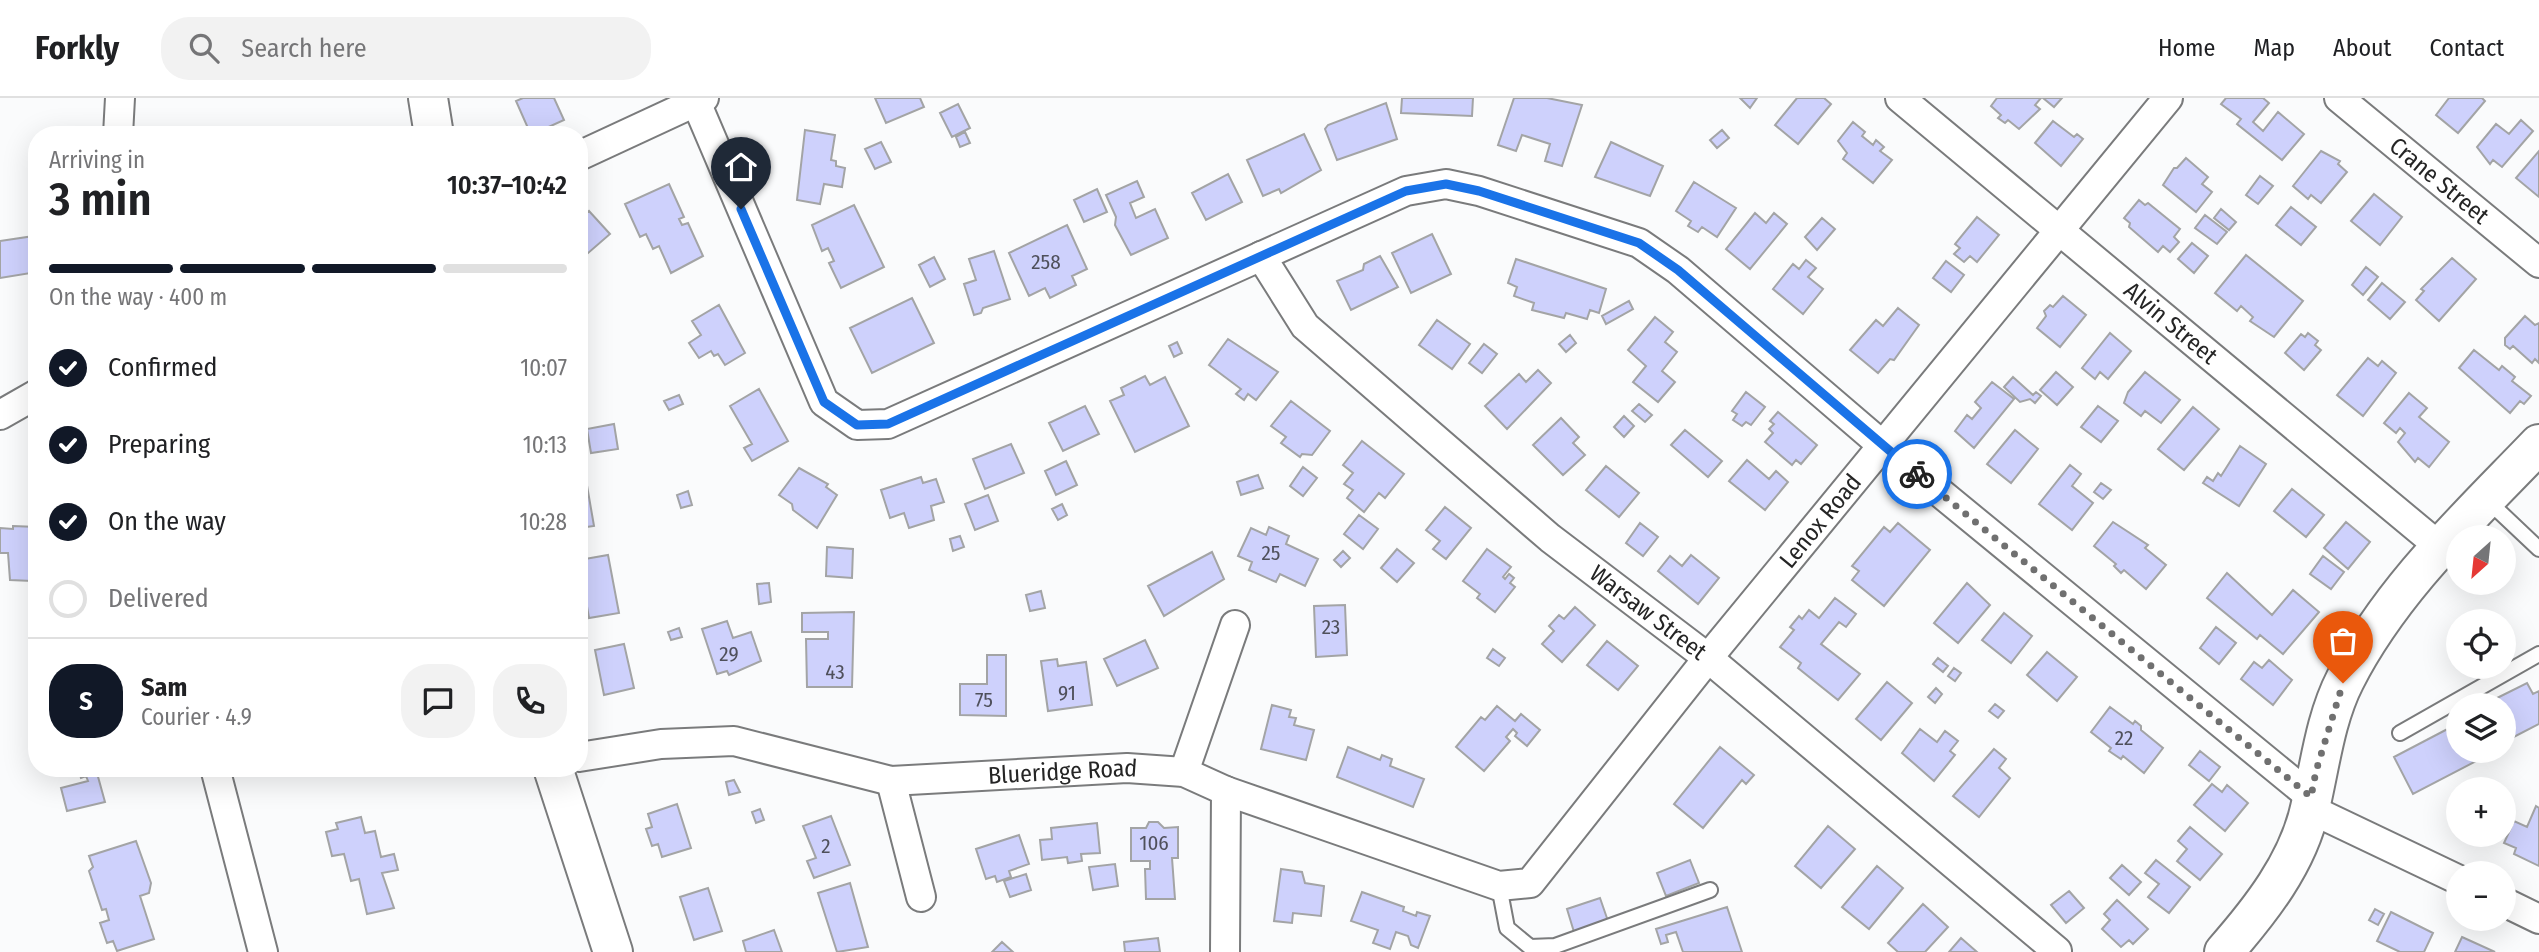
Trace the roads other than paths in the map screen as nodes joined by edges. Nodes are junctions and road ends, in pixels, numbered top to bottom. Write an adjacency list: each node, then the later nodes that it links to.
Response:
1 (120, 98): 7 (street)
2 (428, 98): 8 (street)
3 (1900, 98): 10 (street, Alvin Street)
4 (2168, 98): 10 (street, Lenox Road)
5 (2339, 98): 12 (street, Crane Street)
6 (700, 100): 9 (street); 11 (street)
7 (118, 126)
8 (433, 126)
9 (588, 152)
10 (2059, 232): 16 (street, Lenox Road); 18 (street, Alvin Street)
11 (1261, 256): 16 (street); 22 (street, Warsaw Street)
12 (2539, 263)
13 (28, 399): 14 (street)
14 (0, 415)
15 (2539, 444): 17 (street)
16 (1882, 445): 22 (street, Lenox Road); 30 (street)
17 (2486, 499): 18 (street); 19 (lane)
18 (2440, 547): 30 (street)
19 (2539, 549)
20 (1235, 625): 25 (street)
21 (2539, 654): 23 (lane)
22 (1708, 658): 32 (street, Lenox Road); 38 (street, Warsaw Street)
23 (2400, 733)
24 (588, 756): 28 (street, Blueridge Road)
25 (1184, 772): 28 (street, Blueridge Road); 29 (street, Blueridge Road)
26 (217, 777): 39 (street)
27 (556, 777): 40 (street)
28 (891, 781): 35 (street)
29 (1226, 791): 33 (street, Blueridge Road); 41 (street)
30 (2311, 803): 31 (street); 42 (street)
31 (2446, 873)
32 (1530, 883): 33 (street, Blueridge Road)
33 (1499, 886): 34 (lane)
34 (1710, 890)
35 (921, 897)
36 (2516, 908): 37 (street)
37 (2539, 919)
38 (2057, 951)
39 (263, 952)
40 (613, 952)
41 (1225, 952)
42 (2224, 952)

